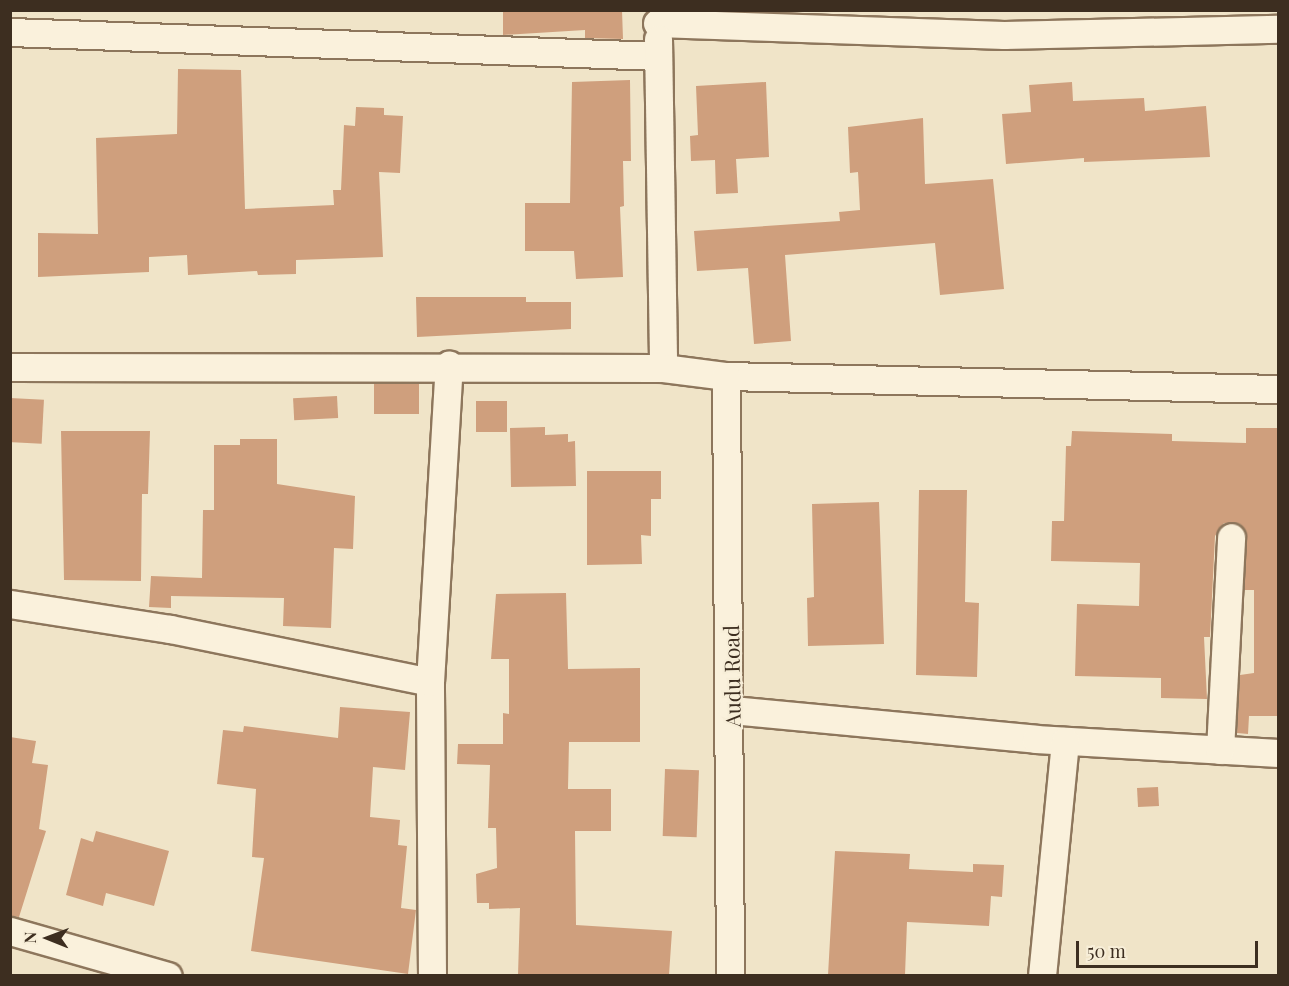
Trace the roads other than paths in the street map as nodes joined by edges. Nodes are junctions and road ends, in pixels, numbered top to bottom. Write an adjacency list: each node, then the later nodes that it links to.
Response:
1 (1278, 10): 2 (street)
2 (1278, 15)
3 (657, 17): 4 (street); 6 (street)
4 (1278, 29)
5 (10, 32): 6 (street)
6 (658, 56): 9 (street)
7 (449, 365): 8 (street); 9 (street); 14 (street)
8 (10, 367)
9 (663, 368): 10 (street)
10 (726, 376): 11 (street); 15 (street, Audu Road)
11 (1278, 389)
12 (1231, 537): 17 (street)
13 (10, 604): 14 (street)
14 (430, 682): 21 (street)
15 (732, 710): 16 (street); 22 (street, Audu Road)
16 (1065, 741): 17 (street); 23 (street)
17 (1220, 750): 18 (street)
18 (1278, 753)
19 (10, 931): 20 (street)
20 (168, 975)
21 (432, 975)
22 (730, 975)
23 (1042, 975)

